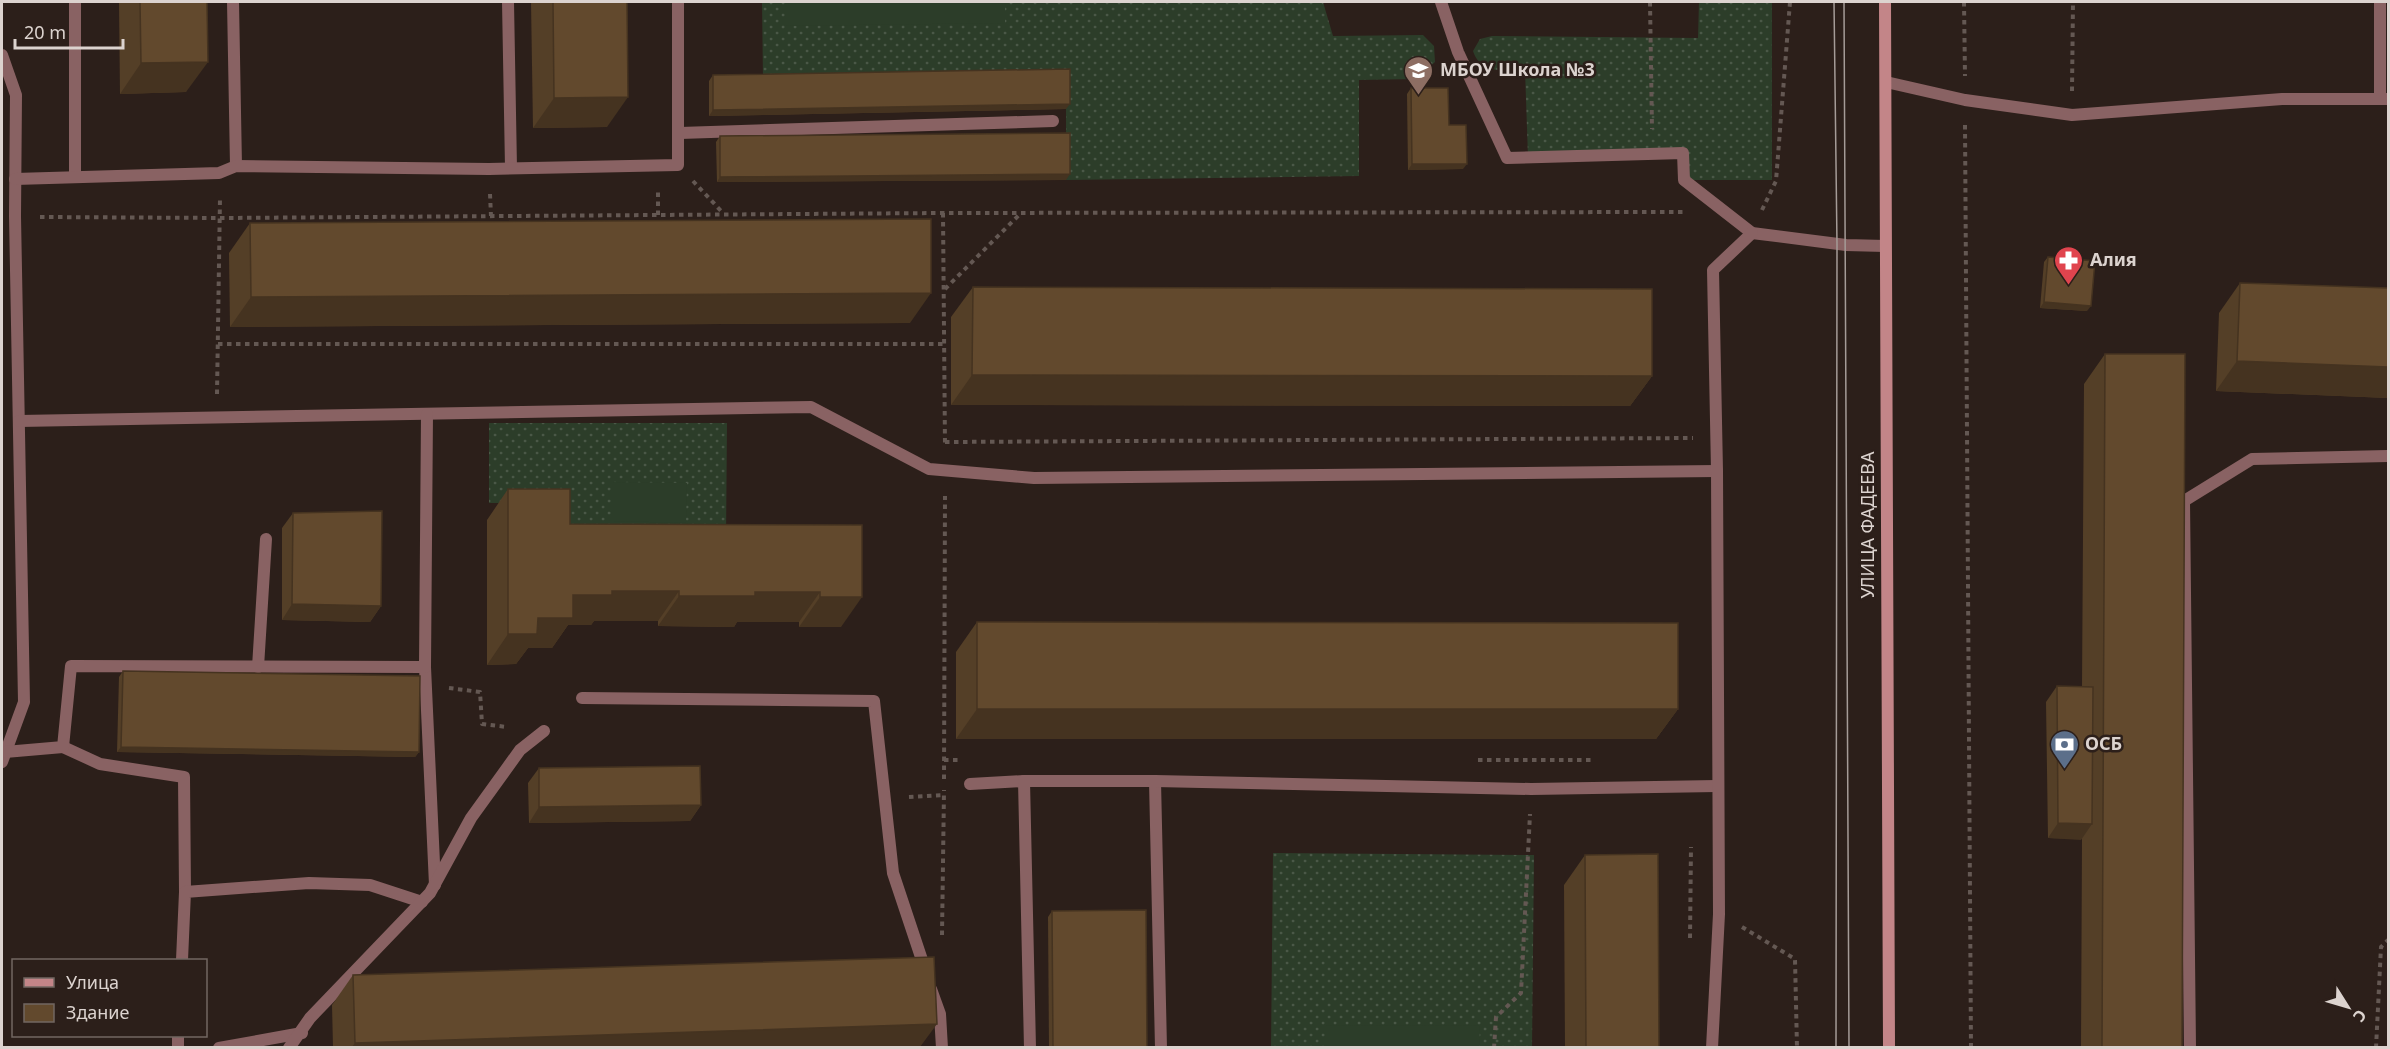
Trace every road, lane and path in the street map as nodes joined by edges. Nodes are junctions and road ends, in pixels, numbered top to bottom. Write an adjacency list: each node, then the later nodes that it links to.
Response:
1 (75, 2): 21 (lane)
2 (233, 2): 19 (lane)
3 (508, 2): 20 (lane)
4 (678, 2): 16 (lane)
5 (1442, 2): 17 (lane)
6 (1650, 2): 17 (path)
7 (1790, 2): 29 (path)
8 (1885, 2): 12 (street, УЛИЦА ФАДЕЕВА)
9 (2073, 2): 14 (path)
10 (2380, 2): 13 (lane)
11 (2, 55): 22 (lane)
12 (1886, 82): 14 (lane); 31 (street, УЛИЦА ФАДЕЕВА)
13 (2384, 99): 14 (lane)
14 (2072, 115)
15 (1053, 121): 16 (lane)
16 (680, 133): 18 (lane)
17 (1652, 154): 29 (lane)
18 (678, 165): 20 (lane); 26 (path)
19 (236, 166): 20 (lane); 21 (lane)
20 (511, 168)
21 (75, 177): 22 (lane)
22 (15, 179): 27 (lane)
23 (943, 213): 24 (path); 26 (path); 32 (path)
24 (1020, 213): 25 (path); 32 (path)
25 (1688, 213)
26 (724, 214): 28 (path)
27 (15, 216): 28 (path); 37 (lane)
28 (221, 218): 33 (path)
29 (1752, 233): 31 (lane); 38 (lane)
30 (1965, 239): 78 (path)
31 (1885, 246): 77 (street, УЛИЦА ФАДЕЕВА)
32 (945, 289): 34 (path)
33 (218, 344): 34 (path); 36 (path)
34 (945, 344): 39 (path)
35 (428, 414): 36 (lane); 41 (lane); 45 (lane)
36 (216, 417): 37 (lane)
37 (19, 421): 49 (lane)
38 (1717, 438): 39 (path); 42 (lane)
39 (945, 442): 41 (path)
40 (2388, 456): 79 (lane)
41 (945, 471): 42 (lane); 55 (path)
42 (1717, 471): 53 (lane)
43 (266, 539): 44 (lane)
44 (258, 667): 45 (lane); 48 (lane)
45 (425, 667): 47 (path); 58 (lane)
46 (582, 698): 56 (lane)
47 (544, 731): 58 (lane)
48 (63, 747): 49 (lane); 59 (lane)
49 (3, 757)
50 (1155, 781): 51 (lane); 54 (lane); 73 (lane)
51 (1024, 782): 52 (lane); 72 (lane)
52 (970, 784)
53 (1717, 786): 54 (lane); 75 (lane)
54 (1531, 789): 74 (path)
55 (944, 795): 56 (path); 64 (path)
56 (885, 799): 71 (lane)
57 (1691, 846): 63 (path)
58 (435, 885): 60 (lane)
59 (185, 892): 60 (lane); 67 (lane)
60 (422, 902): 68 (lane)
61 (1733, 922): 76 (path)
62 (2388, 939): 65 (path)
63 (1690, 941)
64 (942, 943)
65 (2381, 947): 66 (path); 80 (path)
66 (2388, 947)
67 (182, 959)
68 (302, 1034): 69 (lane); 70 (lane)
69 (219, 1047)
70 (289, 1047)
71 (942, 1047)
72 (1030, 1047)
73 (1161, 1047)
74 (1494, 1047)
75 (1712, 1047)
76 (1797, 1047)
77 (1889, 1047)
78 (1971, 1047)
79 (2190, 1047)
80 (2376, 1047)

